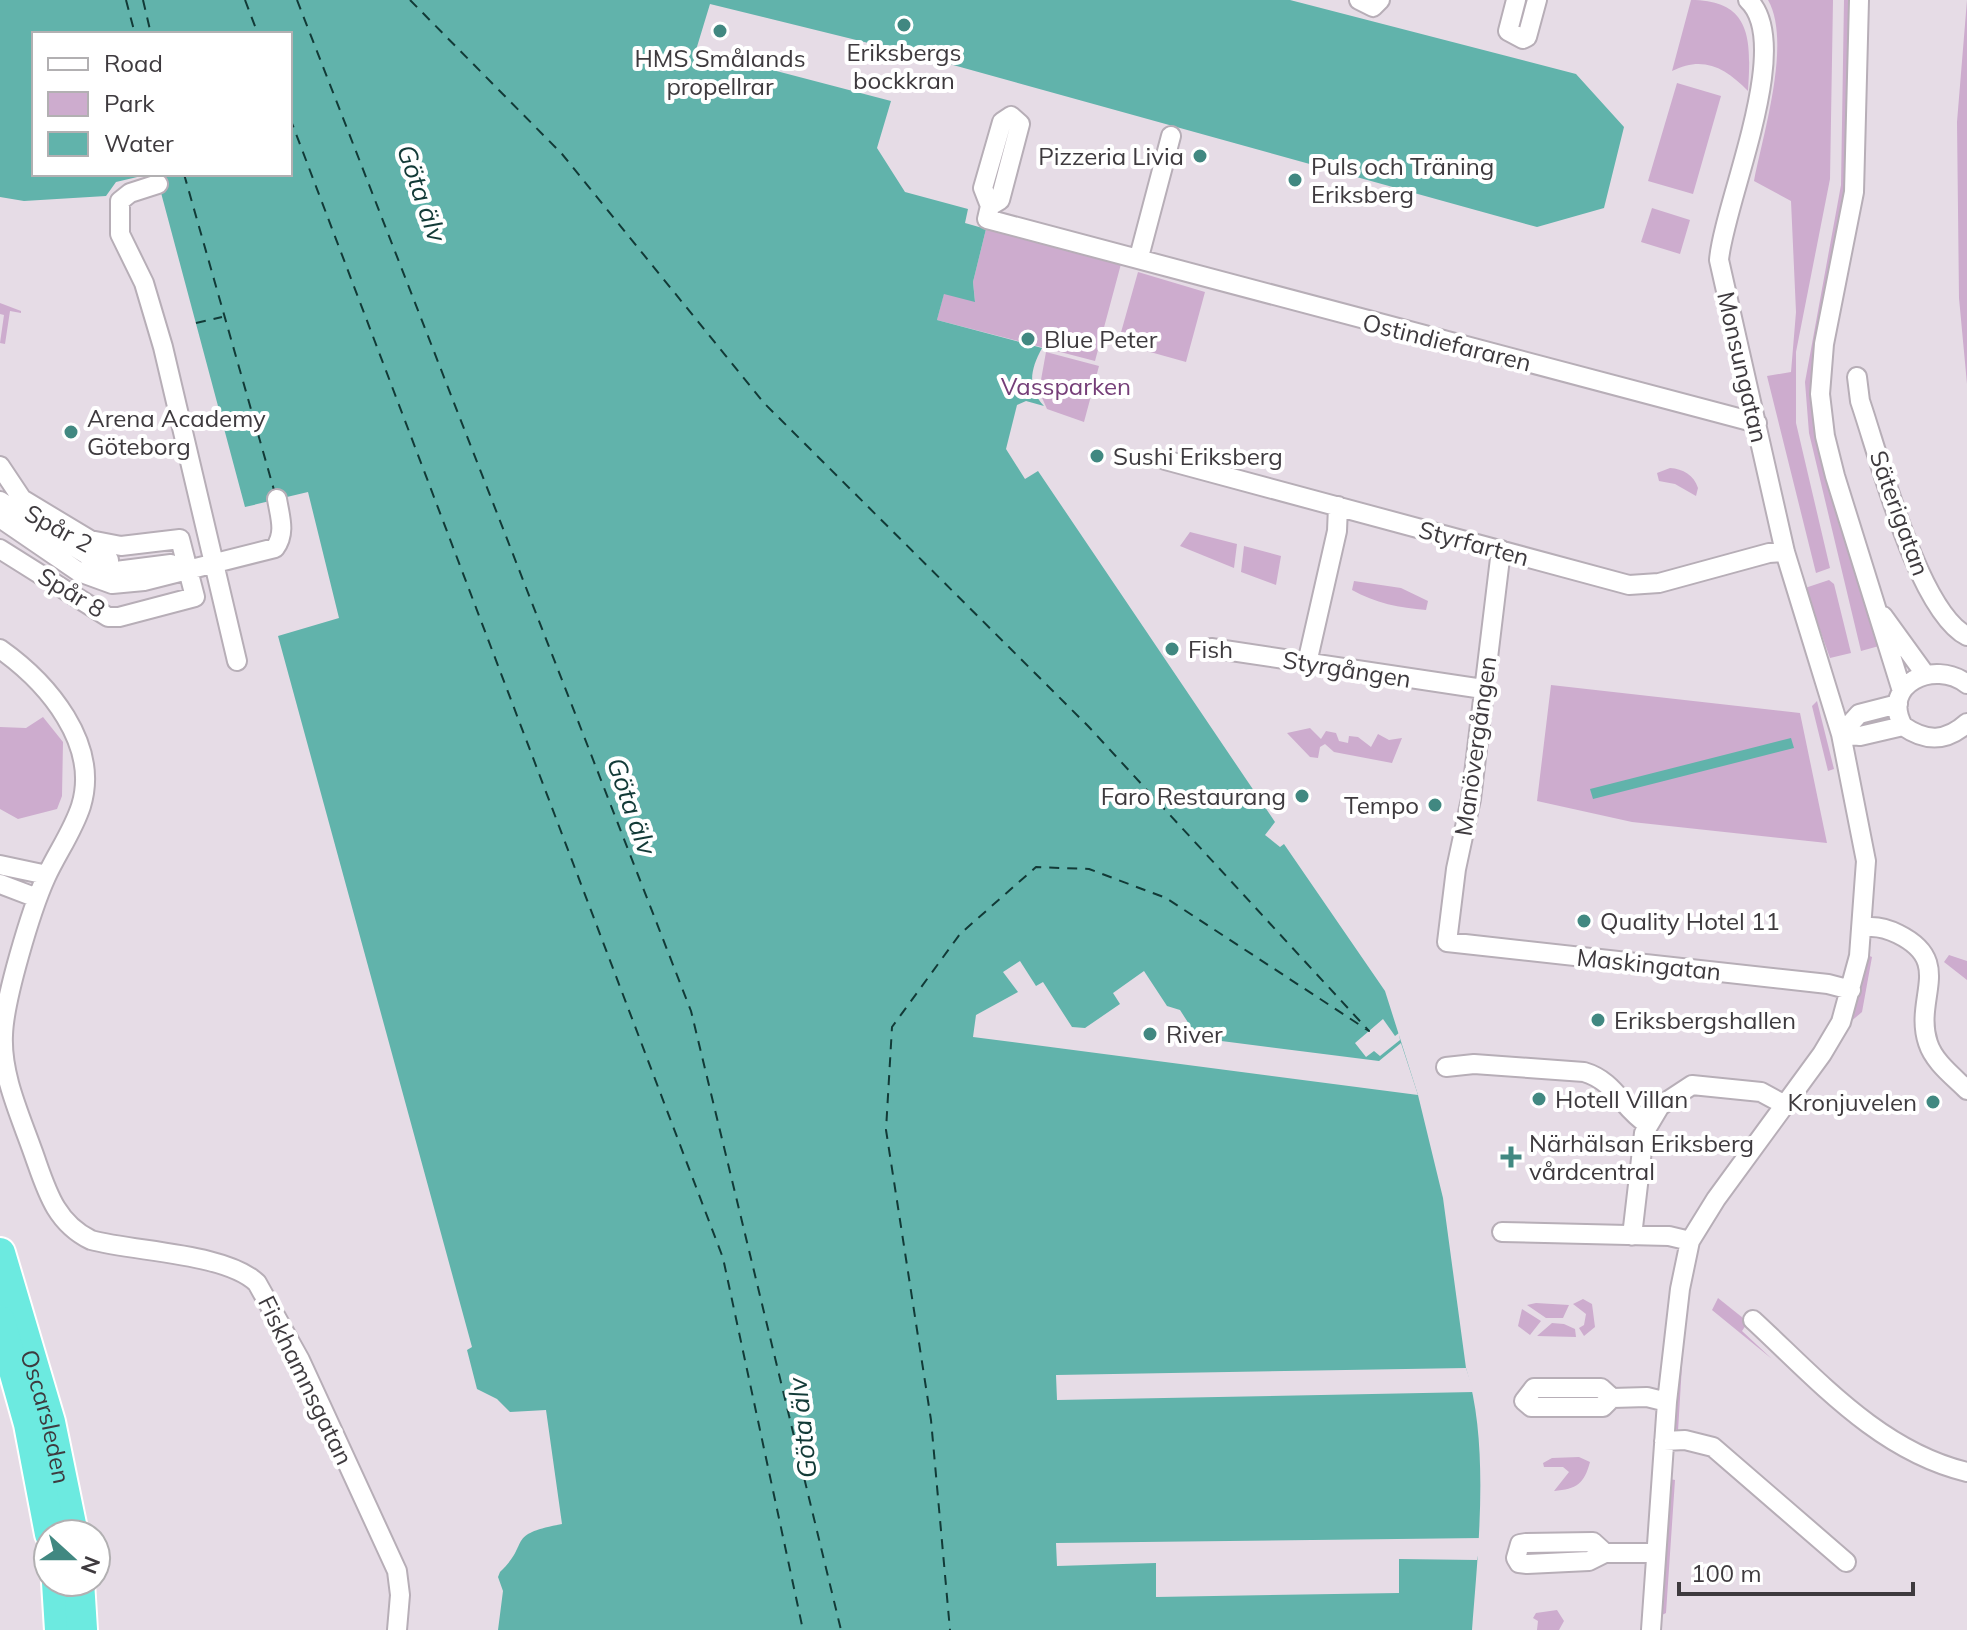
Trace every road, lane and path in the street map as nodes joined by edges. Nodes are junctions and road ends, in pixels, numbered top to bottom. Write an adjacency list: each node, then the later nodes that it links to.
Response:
1 (1359, 0): 2 (street)
2 (1380, 0)
3 (1516, 0): 4 (street)
4 (1537, 0)
5 (1748, 0): 12 (street, Monsungatan)
6 (1859, 0): 28 (street)
7 (1171, 136): 10 (street)
8 (158, 184): 26 (street)
9 (990, 206): 10 (street, Ostindiefararen)
10 (1139, 257): 12 (street, Ostindiefararen)
11 (1857, 377): 29 (street, Säterigatan)
12 (1757, 423): 25 (street, Monsungatan)
13 (1165, 460): 18 (street, Styrfarten)
14 (0, 466): 27 (street)
15 (0, 475): 27 (street, Spår 2)
16 (277, 499): 26 (street)
17 (0, 501): 27 (street)
18 (1338, 506): 24 (street, Styrfarten); 33 (street)
19 (0, 509): 27 (street)
20 (0, 518): 27 (street)
21 (0, 530): 27 (street)
22 (0, 540): 27 (street)
23 (0, 549): 27 (street, Spår 8)
24 (1501, 550): 25 (street, Styrfarten); 36 (street, Manövergången)
25 (1785, 552): 40 (street, Monsungatan)
26 (215, 564): 27 (street); 32 (street)
27 (187, 567)
28 (1872, 601): 34 (street); 37 (street)
29 (1967, 636)
30 (1211, 648): 33 (street, Styrgången)
31 (0, 649): 42 (street, Fiskhamnsgatan)
32 (237, 661)
33 (1307, 663): 36 (street, Styrgången)
34 (1925, 674): 35 (street); 37 (street)
35 (1967, 684)
36 (1483, 689): 46 (street, Manövergången)
37 (1900, 698): 39 (street); 40 (street)
38 (1967, 723): 39 (street)
39 (1903, 726): 40 (street)
40 (1841, 734): 45 (street, Monsungatan)
41 (0, 865): 42 (street)
42 (47, 875): 44 (street, Fiskhamnsgatan)
43 (0, 884): 44 (street)
44 (37, 898): 73 (street, Fiskhamnsgatan)
45 (1862, 928): 47 (street, Monsungatan); 49 (street)
46 (1447, 942): 47 (street, Maskingatan)
47 (1851, 990): 50 (street, Monsungatan)
48 (1446, 1067): 51 (street)
49 (1967, 1090)
50 (1785, 1105): 51 (street); 54 (street, Monsungatan)
51 (1647, 1124): 53 (street)
52 (1502, 1232): 53 (street)
53 (1632, 1236): 54 (street)
54 (1690, 1241): 61 (street, Monsungatan)
55 (1, 1252): 65 (highway, Oscarsleden)
56 (1753, 1320): 63 (street)
57 (0, 1321): 59 (highway, Oscarsleden)
58 (0, 1347): 59 (highway)
59 (16, 1379): 64 (highway, Oscarsleden)
60 (1612, 1398): 61 (street)
61 (1667, 1402): 62 (street, Monsungatan)
62 (1664, 1441): 67 (street, Monsungatan); 68 (street)
63 (1967, 1472)
64 (46, 1518)
65 (70, 1518)
66 (1605, 1553): 67 (street)
67 (1656, 1553): 74 (street, Monsungatan)
68 (1846, 1562)
69 (58, 1598): 71 (highway)
70 (80, 1598): 72 (highway)
71 (60, 1630)
72 (82, 1630)
73 (397, 1630)
74 (1651, 1630)

